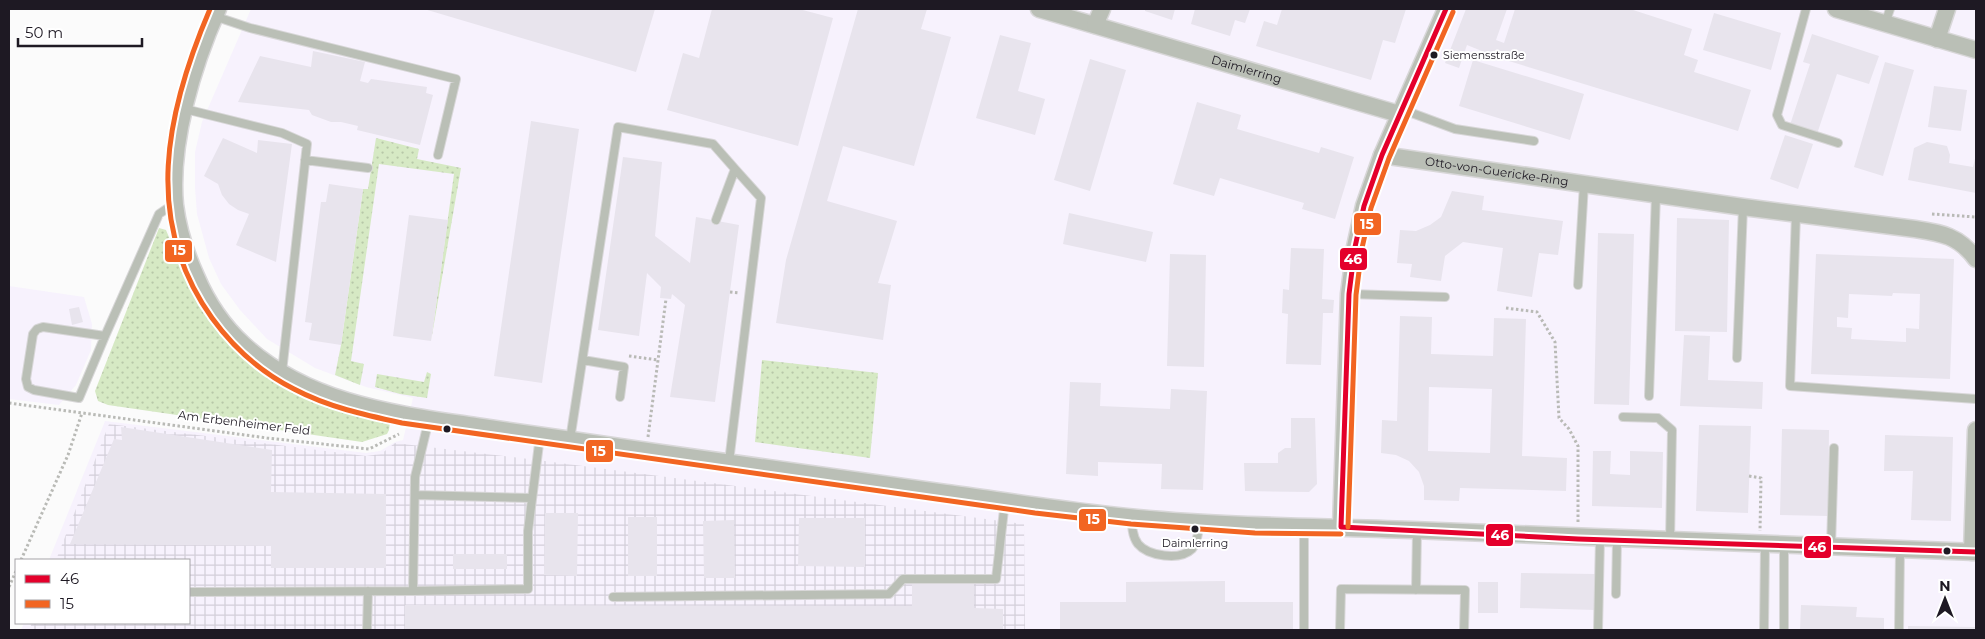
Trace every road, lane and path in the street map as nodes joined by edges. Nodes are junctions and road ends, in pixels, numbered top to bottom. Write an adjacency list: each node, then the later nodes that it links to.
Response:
1 (1039, 9): 9 (street, Daimlerring)
2 (1102, 9): 9 (street)
3 (1446, 9): 13 (street)
4 (1806, 9): 15 (lane)
5 (1836, 9): 8 (street)
6 (1947, 9): 10 (street)
7 (216, 13): 12 (street); 16 (lane)
8 (1887, 16): 10 (street)
9 (1095, 25): 13 (street, Daimlerring)
10 (1937, 39): 11 (street)
11 (1976, 50)
12 (185, 109): 18 (lane); 23 (street)
13 (1400, 112): 14 (lane); 17 (street)
14 (1534, 141)
15 (1838, 143)
16 (438, 155)
17 (1382, 155): 21 (street, Otto-von-Guericke-Ring); 29 (street)
18 (305, 160): 19 (lane); 36 (lane)
19 (368, 168)
20 (735, 169): 26 (lane); 35 (lane); 50 (lane)
21 (1584, 184): 22 (street, Otto-von-Guericke-Ring); 28 (lane)
22 (1656, 194): 24 (street, Otto-von-Guericke-Ring); 37 (lane)
23 (175, 203): 33 (lane); 36 (street)
24 (1744, 207): 25 (street, Otto-von-Guericke-Ring); 34 (lane)
25 (1796, 214): 27 (street, Otto-von-Guericke-Ring); 39 (lane)
26 (716, 220)
27 (1976, 259)
28 (1578, 284)
29 (1349, 294): 30 (lane); 58 (street)
30 (1445, 297)
31 (666, 299): 49 (path)
32 (1506, 308): 60 (path)
33 (104, 336): 33 (lane)
34 (1737, 358)
35 (583, 360): 38 (lane); 47 (lane)
36 (282, 374): 43 (street)
37 (1649, 396)
38 (620, 397)
39 (1976, 399)
40 (9, 403): 41 (path, Am Erbenheimer Feld)
41 (82, 413): 45 (path, Am Erbenheimer Feld); 69 (path)
42 (1623, 417): 63 (lane)
43 (429, 419): 46 (street); 52 (lane)
44 (1976, 430): 68 (street)
45 (398, 434)
46 (540, 436): 47 (street); 53 (lane)
47 (570, 440): 49 (street)
48 (1834, 448): 66 (lane)
49 (647, 451): 50 (street)
50 (729, 462): 54 (street)
51 (1749, 476): 64 (path)
52 (415, 495): 53 (lane); 74 (lane)
53 (532, 498): 74 (lane)
54 (1005, 501): 55 (street); 77 (lane)
55 (1132, 517): 56 (street); 56 (lane)
56 (1200, 523): 57 (street)
57 (1304, 526): 58 (street); 79 (lane)
58 (1341, 528): 59 (street)
59 (1417, 530): 60 (street); 72 (lane)
60 (1578, 538): 61 (street)
61 (1600, 539): 62 (street); 82 (lane)
62 (1617, 540): 63 (street); 76 (lane)
63 (1670, 542): 64 (street)
64 (1762, 545): 65 (street); 83 (lane)
65 (1784, 546): 66 (street); 84 (lane)
66 (1831, 547): 67 (street)
67 (1900, 550): 68 (street); 85 (lane)
68 (1974, 552)
69 (21, 559)
70 (15, 572): 71 (path)
71 (9, 587)
72 (1416, 590): 80 (lane); 81 (lane)
73 (368, 591): 74 (lane); 75 (lane); 78 (lane)
74 (413, 591)
75 (190, 592)
76 (1616, 594)
77 (613, 597)
78 (367, 630)
79 (1304, 630)
80 (1340, 630)
81 (1464, 630)
82 (1598, 630)
83 (1764, 630)
84 (1784, 630)
85 (1899, 630)

